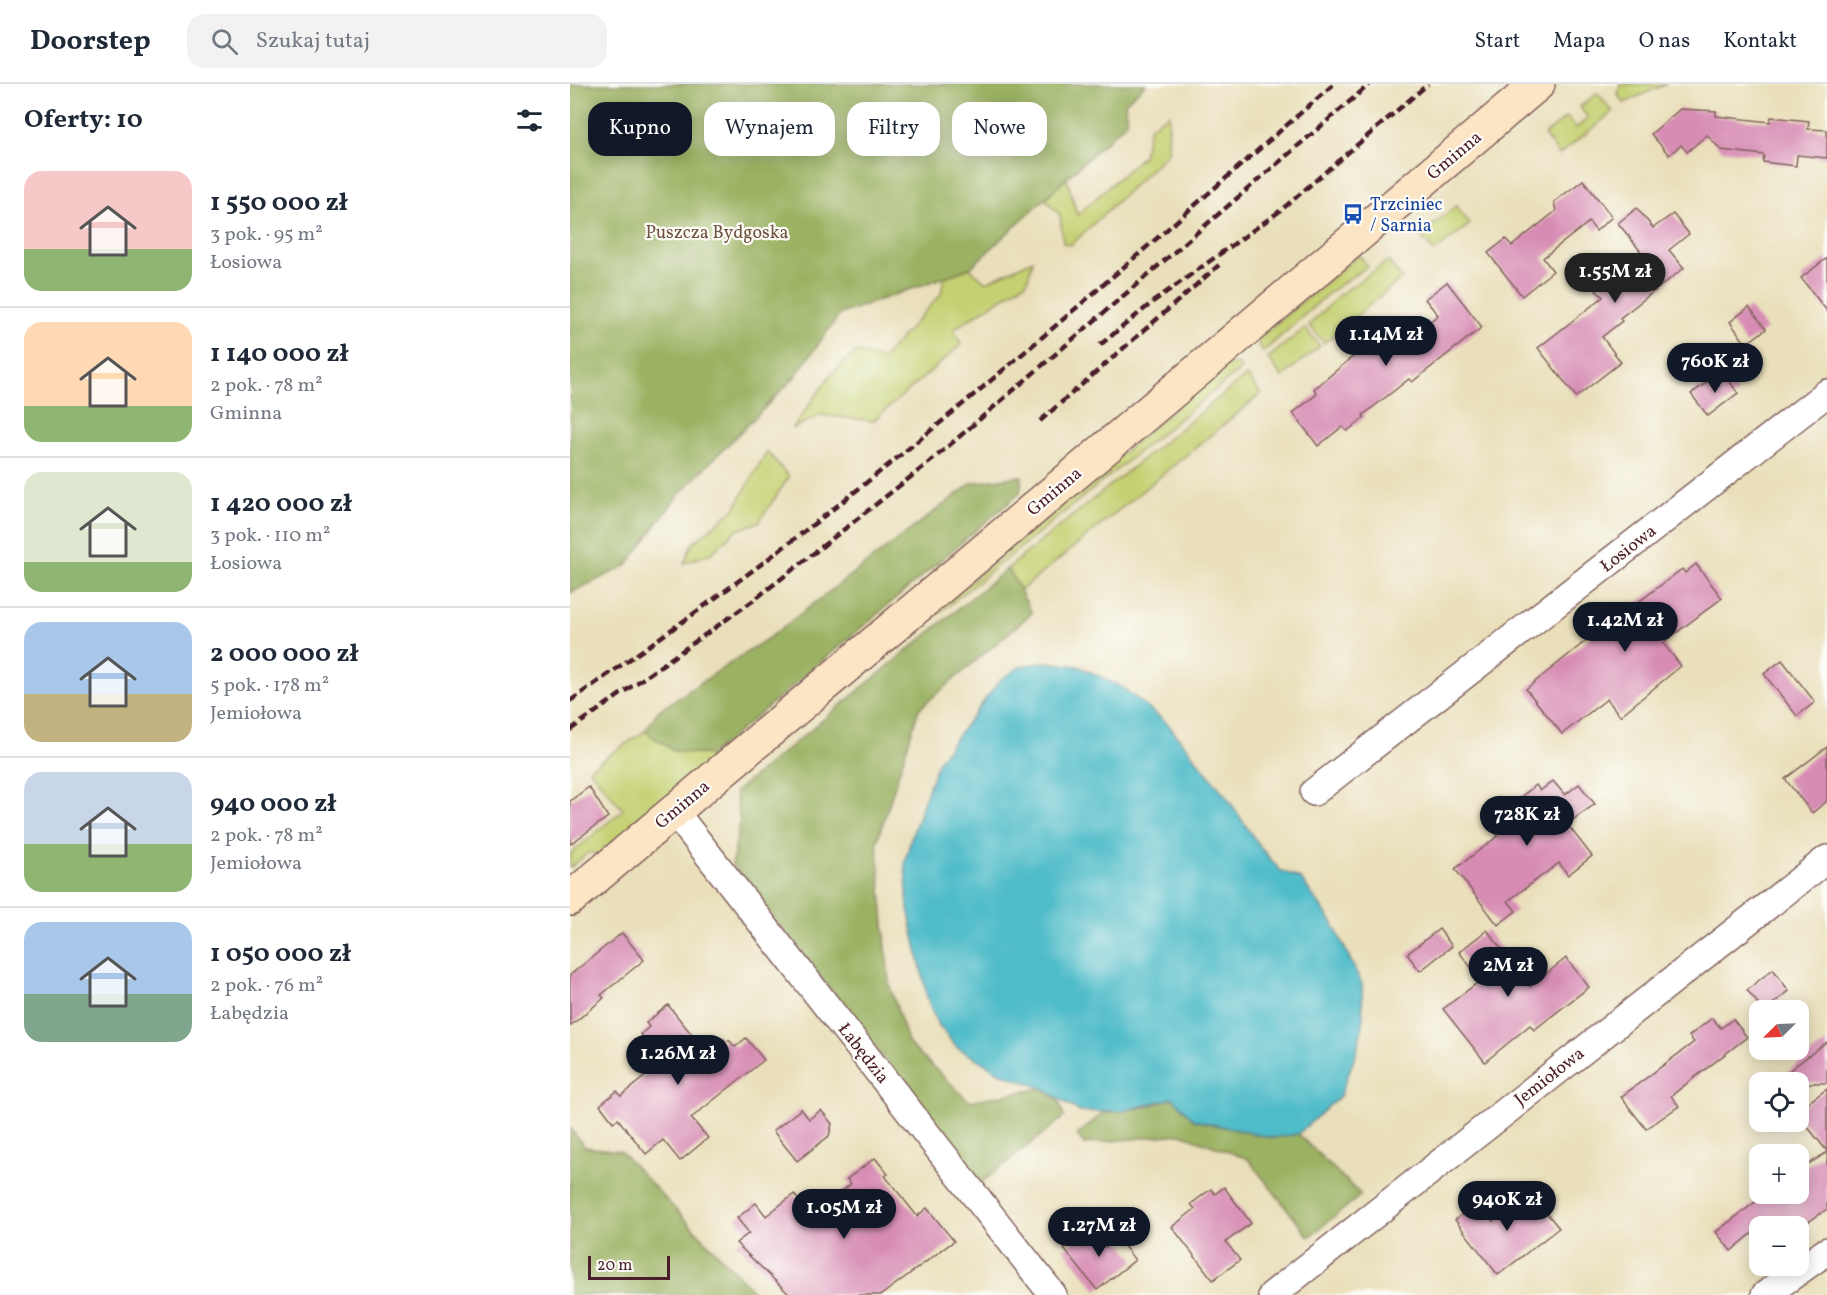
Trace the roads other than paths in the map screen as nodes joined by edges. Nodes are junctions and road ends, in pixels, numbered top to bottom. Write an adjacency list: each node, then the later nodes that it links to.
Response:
1 (1538, 84): 4 (street, Gminna)
2 (1827, 393): 3 (street, Łosiowa)
3 (1314, 792)
4 (674, 811): 6 (street, Gminna); 8 (street, Łabędzia)
5 (1827, 859): 9 (street, Jemiołowa)
6 (570, 899)
7 (1827, 1251): 10 (street)
8 (1053, 1295)
9 (1272, 1295)
10 (1765, 1295)

